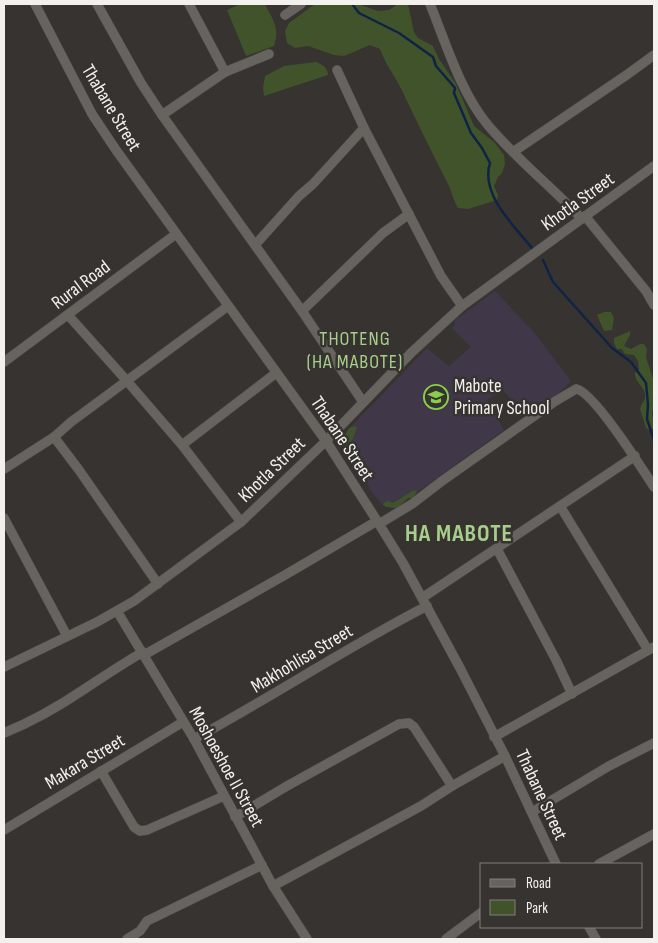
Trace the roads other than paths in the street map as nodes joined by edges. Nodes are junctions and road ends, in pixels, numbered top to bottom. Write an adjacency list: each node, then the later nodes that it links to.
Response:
1 (36, 4): 17 (street, Thabane Street)
2 (97, 4): 11 (street)
3 (189, 4): 10 (street)
4 (301, 4): 6 (street)
5 (430, 4): 13 (street)
6 (285, 15)
7 (268, 54): 10 (street)
8 (654, 54): 13 (street)
9 (337, 70): 12 (street)
10 (226, 72): 11 (street)
11 (162, 116): 18 (street)
12 (364, 128): 15 (street); 18 (street)
13 (513, 152): 16 (street)
14 (654, 166): 16 (street, Khotla Street)
15 (409, 214): 21 (street); 22 (street)
16 (584, 218): 19 (street); 21 (street, Khotla Street)
17 (176, 234): 20 (street, Thabane Street); 23 (street, Rural Road)
18 (255, 245): 22 (street)
19 (654, 305)
20 (228, 306): 25 (street, Thabane Street); 26 (street)
21 (462, 306): 27 (street, Khotla Street)
22 (302, 311): 27 (street)
23 (68, 316): 24 (street, Rural Road); 26 (street)
24 (4, 362)
25 (276, 373): 29 (street, Thabane Street); 30 (street)
26 (127, 381): 28 (street); 30 (street)
27 (363, 402): 29 (street, Khotla Street)
28 (54, 437): 32 (street); 39 (street)
29 (326, 441): 36 (street, Khotla Street); 37 (street, Thabane Street)
30 (182, 445): 36 (street)
31 (635, 456): 33 (street); 34 (street, Makhohlisa Street); 37 (street)
32 (4, 469)
33 (654, 487)
34 (560, 506): 38 (street, Makhohlisa Street); 43 (street)
35 (4, 518): 42 (street)
36 (241, 522): 39 (street, Khotla Street)
37 (378, 522): 40 (street, Thabane Street); 44 (street)
38 (497, 548): 40 (street, Makhohlisa Street); 46 (street)
39 (158, 584): 41 (street, Khotla Street)
40 (425, 602): 49 (street, Thabane Street); 50 (street, Makhohlisa Street)
41 (117, 612): 42 (street, Khotla Street); 44 (street, Moshoeshoe II Street)
42 (67, 636): 45 (street, Khotla Street)
43 (651, 648): 46 (street)
44 (143, 654): 47 (street, Moshoeshoe II Street); 48 (street)
45 (4, 667)
46 (572, 694): 49 (street)
47 (182, 722): 50 (street, Moshoeshoe II Street); 53 (street, Makara Street)
48 (4, 734)
49 (494, 736): 52 (street, Thabane Street)
50 (194, 739): 55 (street, Moshoeshoe II Street)
51 (654, 743): 56 (street)
52 (505, 756): 54 (street); 56 (street, Thabane Street)
53 (100, 771): 55 (street); 58 (street, Makara Street)
54 (452, 786): 57 (street); 63 (street)
55 (224, 796): 57 (street, Moshoeshoe II Street)
56 (532, 812): 60 (street, Thabane Street)
57 (235, 817): 62 (street, Moshoeshoe II Street)
58 (4, 830)
59 (654, 834): 61 (street)
60 (556, 863)
61 (601, 863)
62 (262, 865): 63 (street, Moshoeshoe II Street); 65 (street)
63 (273, 886): 66 (street, Moshoeshoe II Street)
64 (480, 914): 67 (street)
65 (127, 939)
66 (307, 939)
67 (446, 939)

